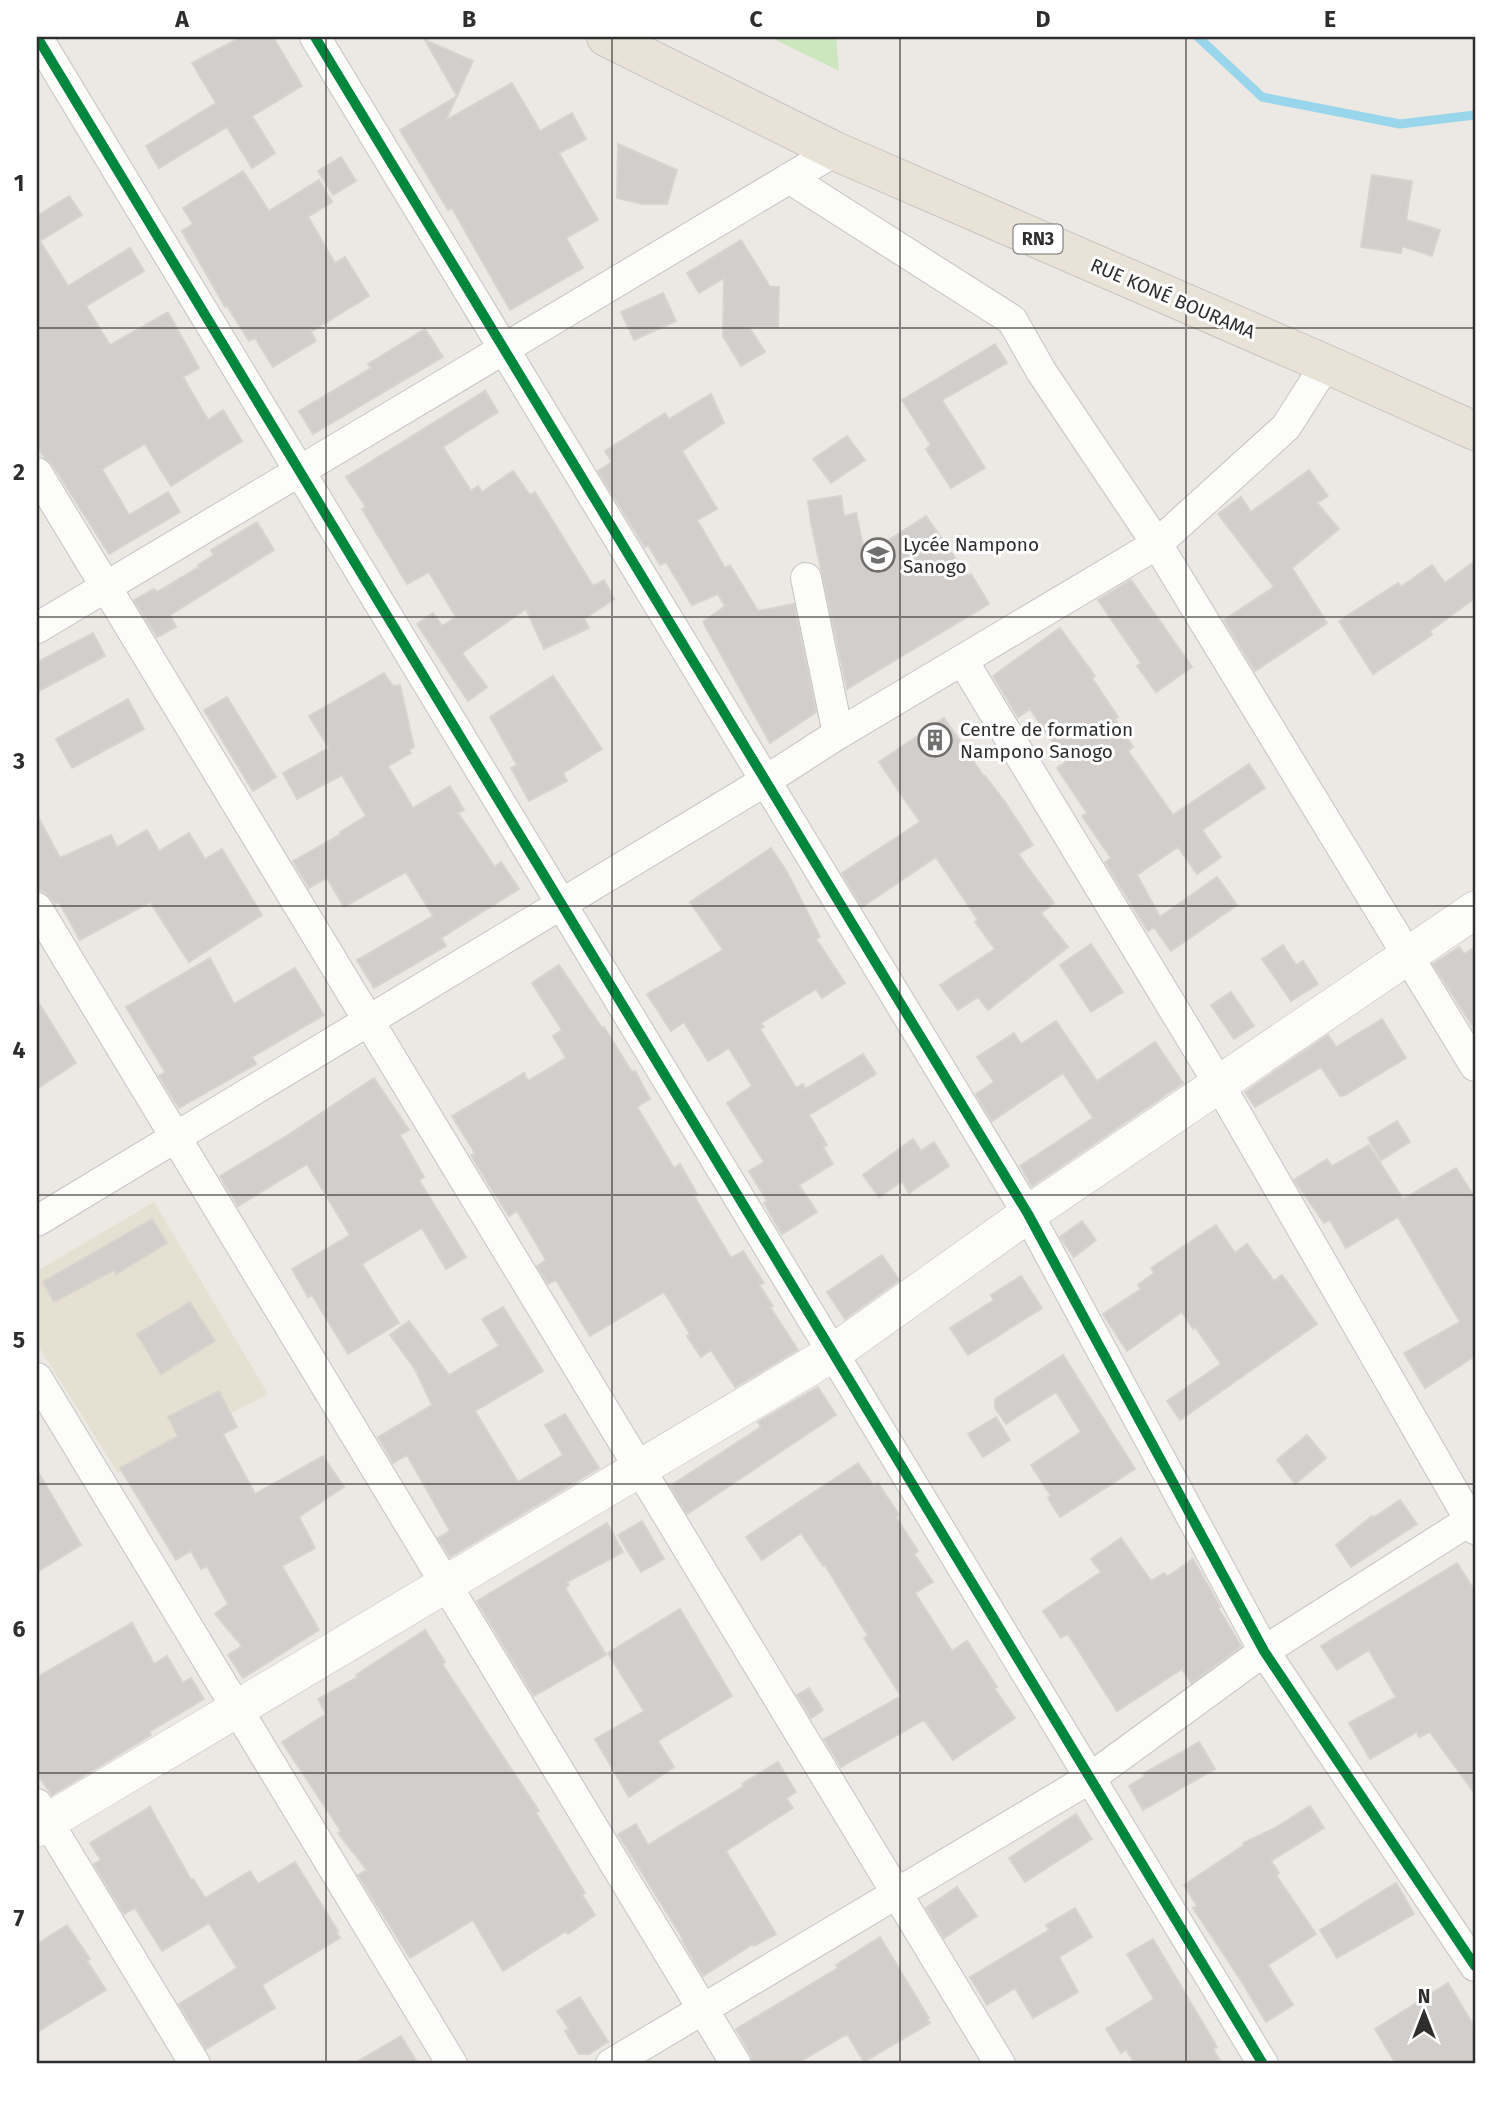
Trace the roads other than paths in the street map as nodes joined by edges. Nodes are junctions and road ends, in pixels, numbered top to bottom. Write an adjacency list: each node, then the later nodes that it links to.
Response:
1 (315, 37): 6 (street)
2 (606, 37): 4 (highway, RUE KONÉ BOURAMA / RN3)
3 (45, 44): 9 (street)
4 (835, 151): 5 (street); 7 (highway, RUE KONÉ BOURAMA / RN3)
5 (789, 178): 6 (street); 11 (street)
6 (504, 349): 9 (street); 17 (street)
7 (1326, 364): 8 (highway, RUE KONÉ BOURAMA / RN3); 11 (street)
8 (1475, 431)
9 (299, 471): 13 (street); 18 (street)
10 (37, 474): 13 (street)
11 (1157, 544): 15 (street); 21 (street)
12 (806, 578): 16 (street)
13 (105, 587): 14 (street); 22 (street)
14 (37, 628)
15 (963, 661): 16 (street); 24 (street)
16 (838, 734): 17 (street)
17 (765, 781): 18 (street); 26 (street)
18 (561, 904): 22 (street); 28 (street)
19 (37, 908): 25 (street)
20 (1475, 910): 21 (street)
21 (1407, 956): 23 (street); 24 (street)
22 (368, 1020): 25 (street); 30 (street)
23 (1475, 1066)
24 (1219, 1084): 26 (street); 31 (street)
25 (175, 1137): 27 (street); 32 (street)
26 (1028, 1214): 28 (street); 33 (street)
27 (37, 1221)
28 (833, 1353): 30 (street); 35 (street)
29 (37, 1378): 34 (street)
30 (639, 1469): 32 (street); 37 (street)
31 (1473, 1522): 33 (street)
32 (446, 1584): 34 (street); 39 (street)
33 (1264, 1651): 35 (street); 38 (street)
34 (237, 1709): 36 (street); 41 (street)
35 (1090, 1777): 37 (street); 45 (street)
36 (41, 1818): 40 (street)
37 (896, 1894): 39 (street); 44 (street)
38 (1475, 1966)
39 (703, 2009): 42 (street); 43 (street)
40 (195, 2064)
41 (452, 2064)
42 (611, 2064)
43 (736, 2064)
44 (1000, 2064)
45 (1264, 2064)

